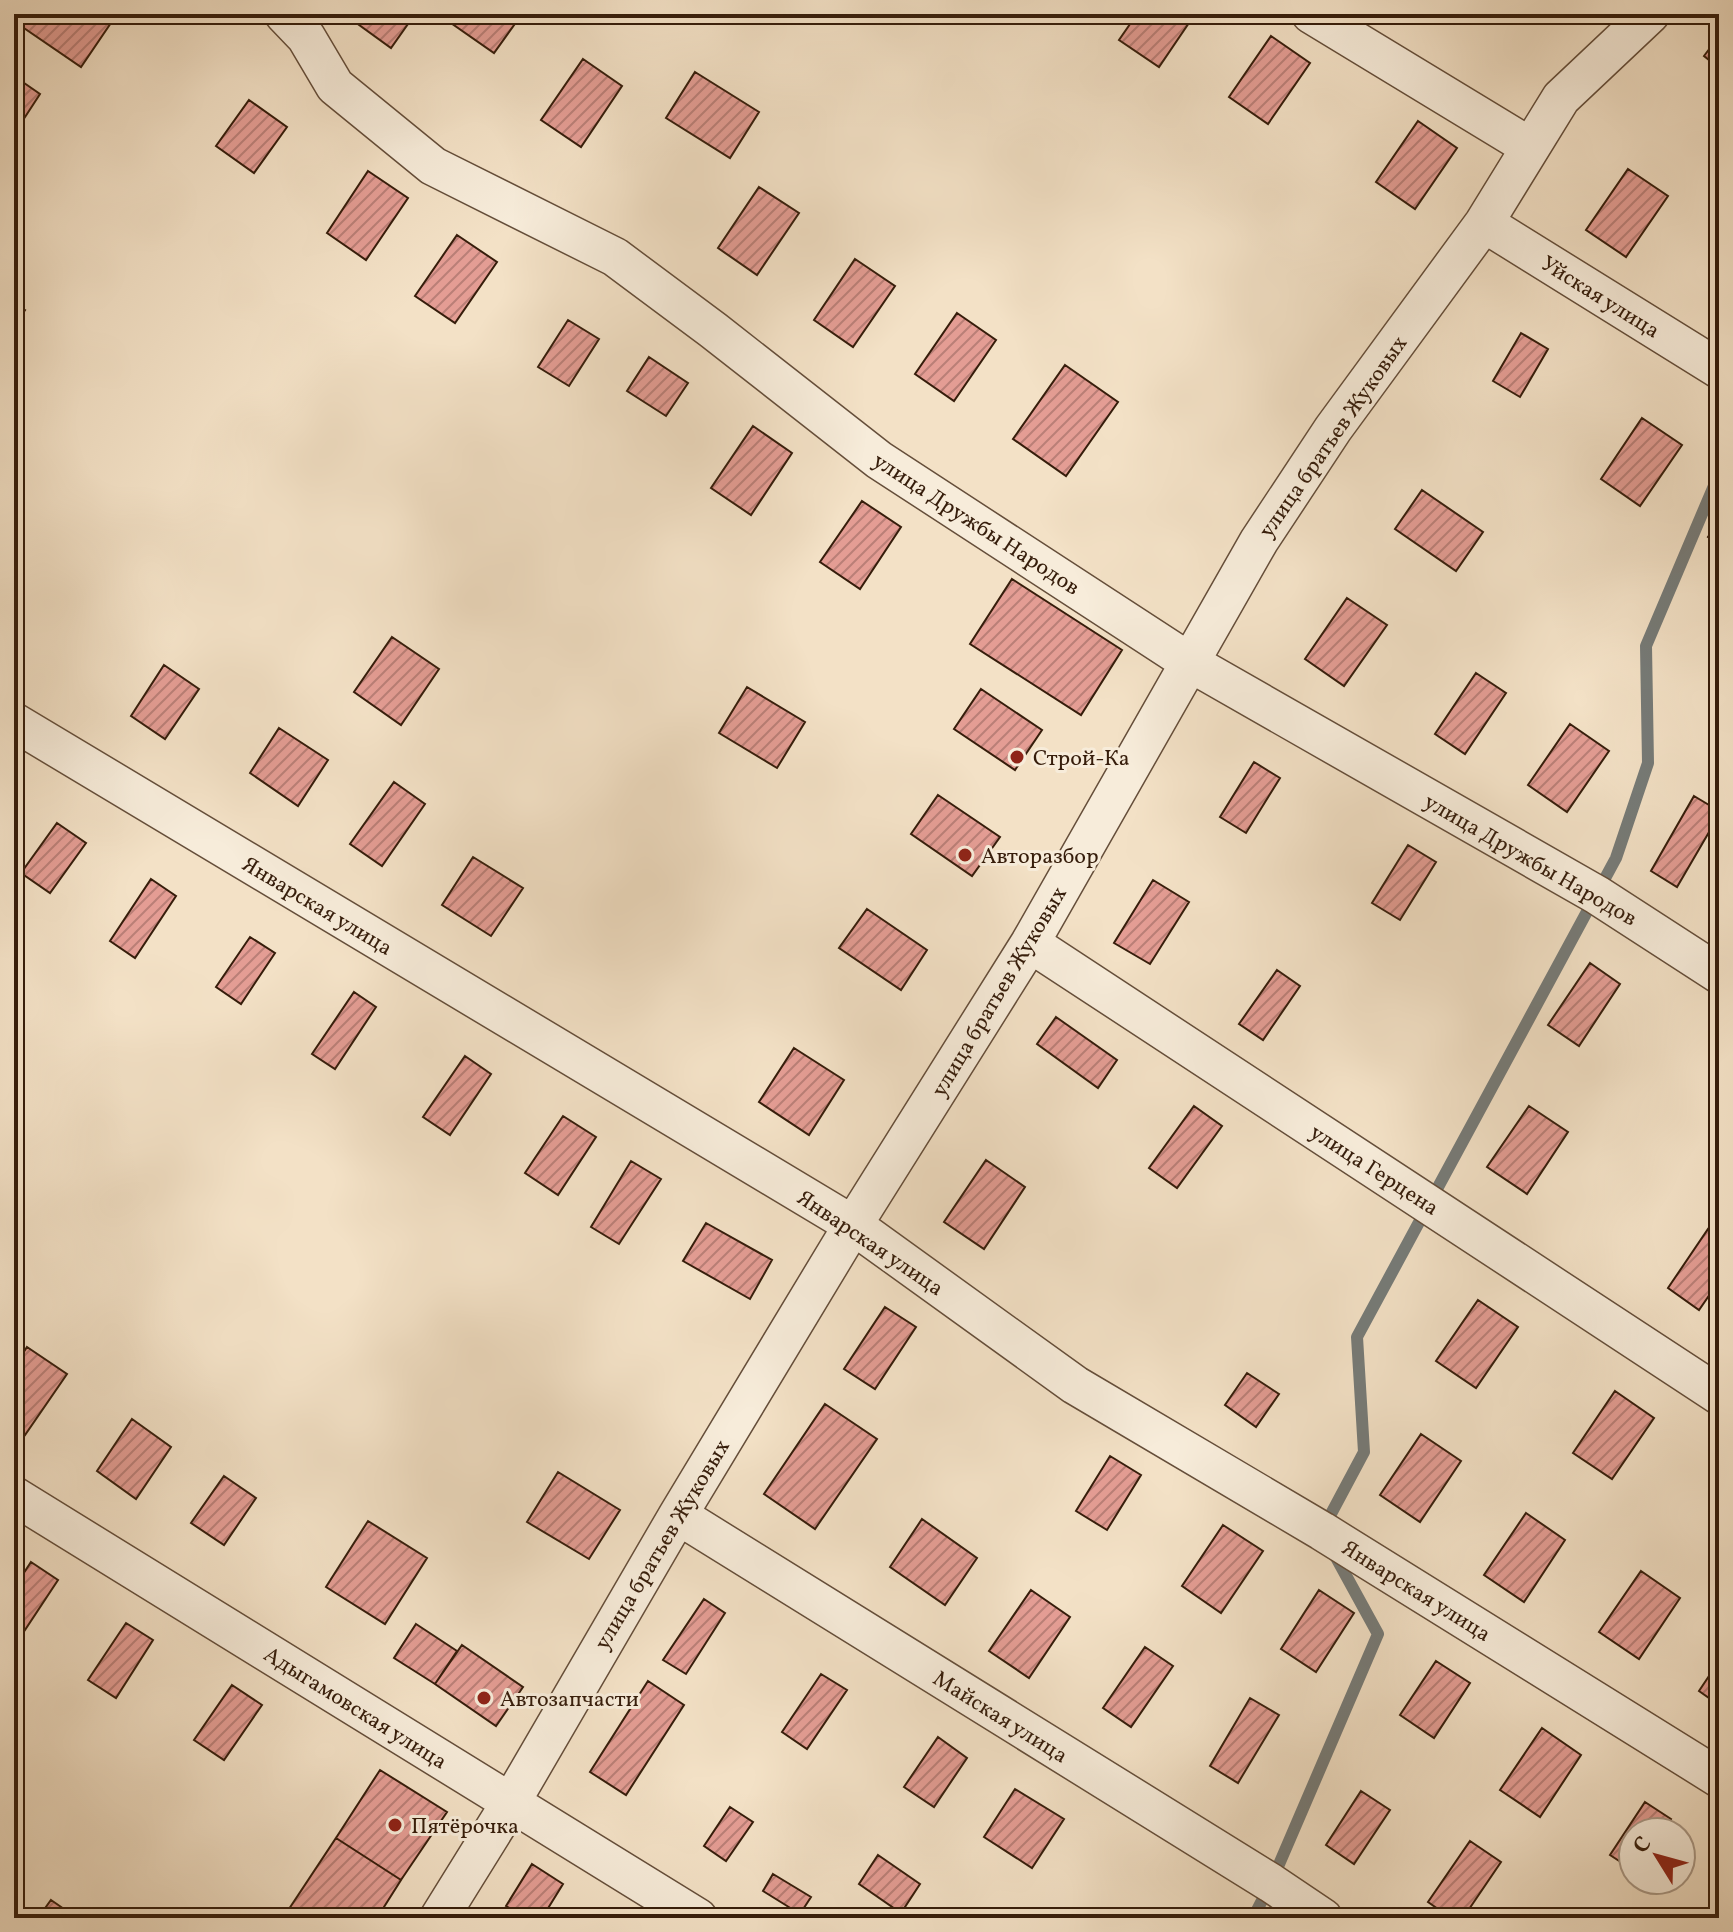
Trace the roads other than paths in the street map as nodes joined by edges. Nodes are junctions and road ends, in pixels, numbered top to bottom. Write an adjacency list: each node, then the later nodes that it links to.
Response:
1 (284, 14): 7 (street, улица Дружбы Народов)
2 (1311, 14): 4 (street)
3 (1650, 14): 4 (street, улица братьев Жуковых)
4 (1530, 147): 5 (street, улица братьев Жуковых)
5 (1484, 223): 6 (street, Уйская улица); 7 (street, улица братьев Жуковых)
6 (1719, 369)
7 (1189, 662): 9 (street, улица братьев Жуковых); 10 (street, улица Дружбы Народов)
8 (14, 722): 11 (street, Январская улица)
9 (1030, 943): 11 (street, улица братьев Жуковых); 12 (street, улица Герцена)
10 (1719, 974)
11 (853, 1225): 14 (street, улица братьев Жуковых); 15 (street, Январская улица)
12 (1719, 1395)
13 (14, 1496): 16 (street, Адыгамовская улица)
14 (678, 1515): 16 (street, улица братьев Жуковых); 19 (street, Майская улица)
15 (1719, 1778)
16 (511, 1802): 17 (street, улица братьев Жуковых); 18 (street, Адыгамовская улица)
17 (439, 1918)
18 (698, 1918)
19 (1323, 1918)

